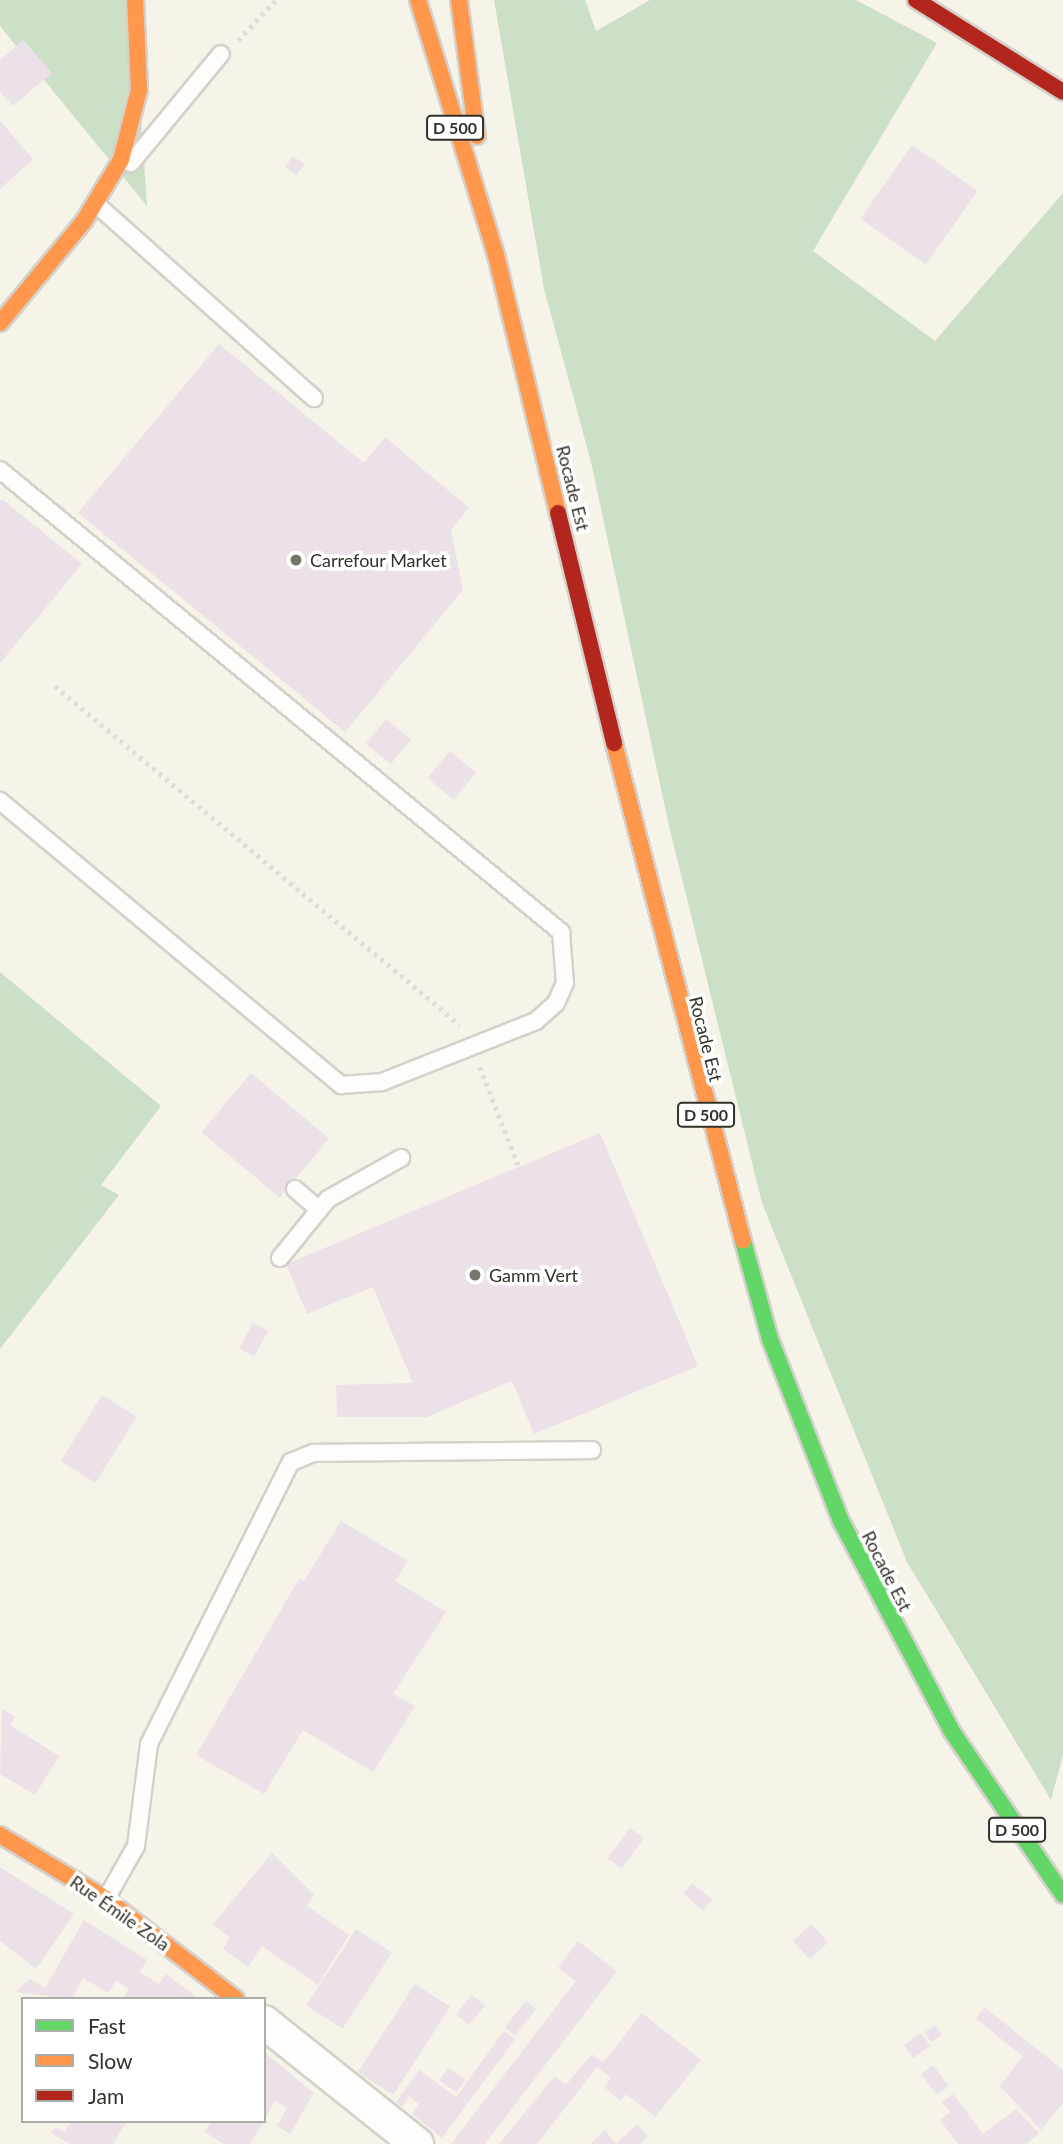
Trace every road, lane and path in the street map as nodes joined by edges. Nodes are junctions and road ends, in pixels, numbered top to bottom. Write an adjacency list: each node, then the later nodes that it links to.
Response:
1 (135, 0): 8 (main road)
2 (276, 0): 6 (path)
3 (418, 0): 9 (main road, D 500)
4 (459, 0): 9 (main road, D 500)
5 (916, 0): 7 (main road)
6 (221, 54): 8 (lane)
7 (1063, 92)
8 (95, 205): 10 (main road); 11 (lane)
9 (496, 255): 23 (main road, Rocade Est / D 500)
10 (0, 323)
11 (314, 398)
12 (0, 470): 15 (lane)
13 (55, 686): 15 (path)
14 (0, 801): 15 (lane)
15 (472, 1047): 17 (path)
16 (401, 1158): 19 (lane)
17 (519, 1167)
18 (295, 1189): 19 (lane)
19 (319, 1210): 20 (lane)
20 (280, 1258)
21 (592, 1450): 24 (lane)
22 (0, 1835): 24 (main road, Rue Émile Zola)
23 (1063, 1895)
24 (106, 1899): 25 (main road, Rue Émile Zola)
25 (233, 1997)
26 (266, 2024): 27 (street)
27 (417, 2144)

